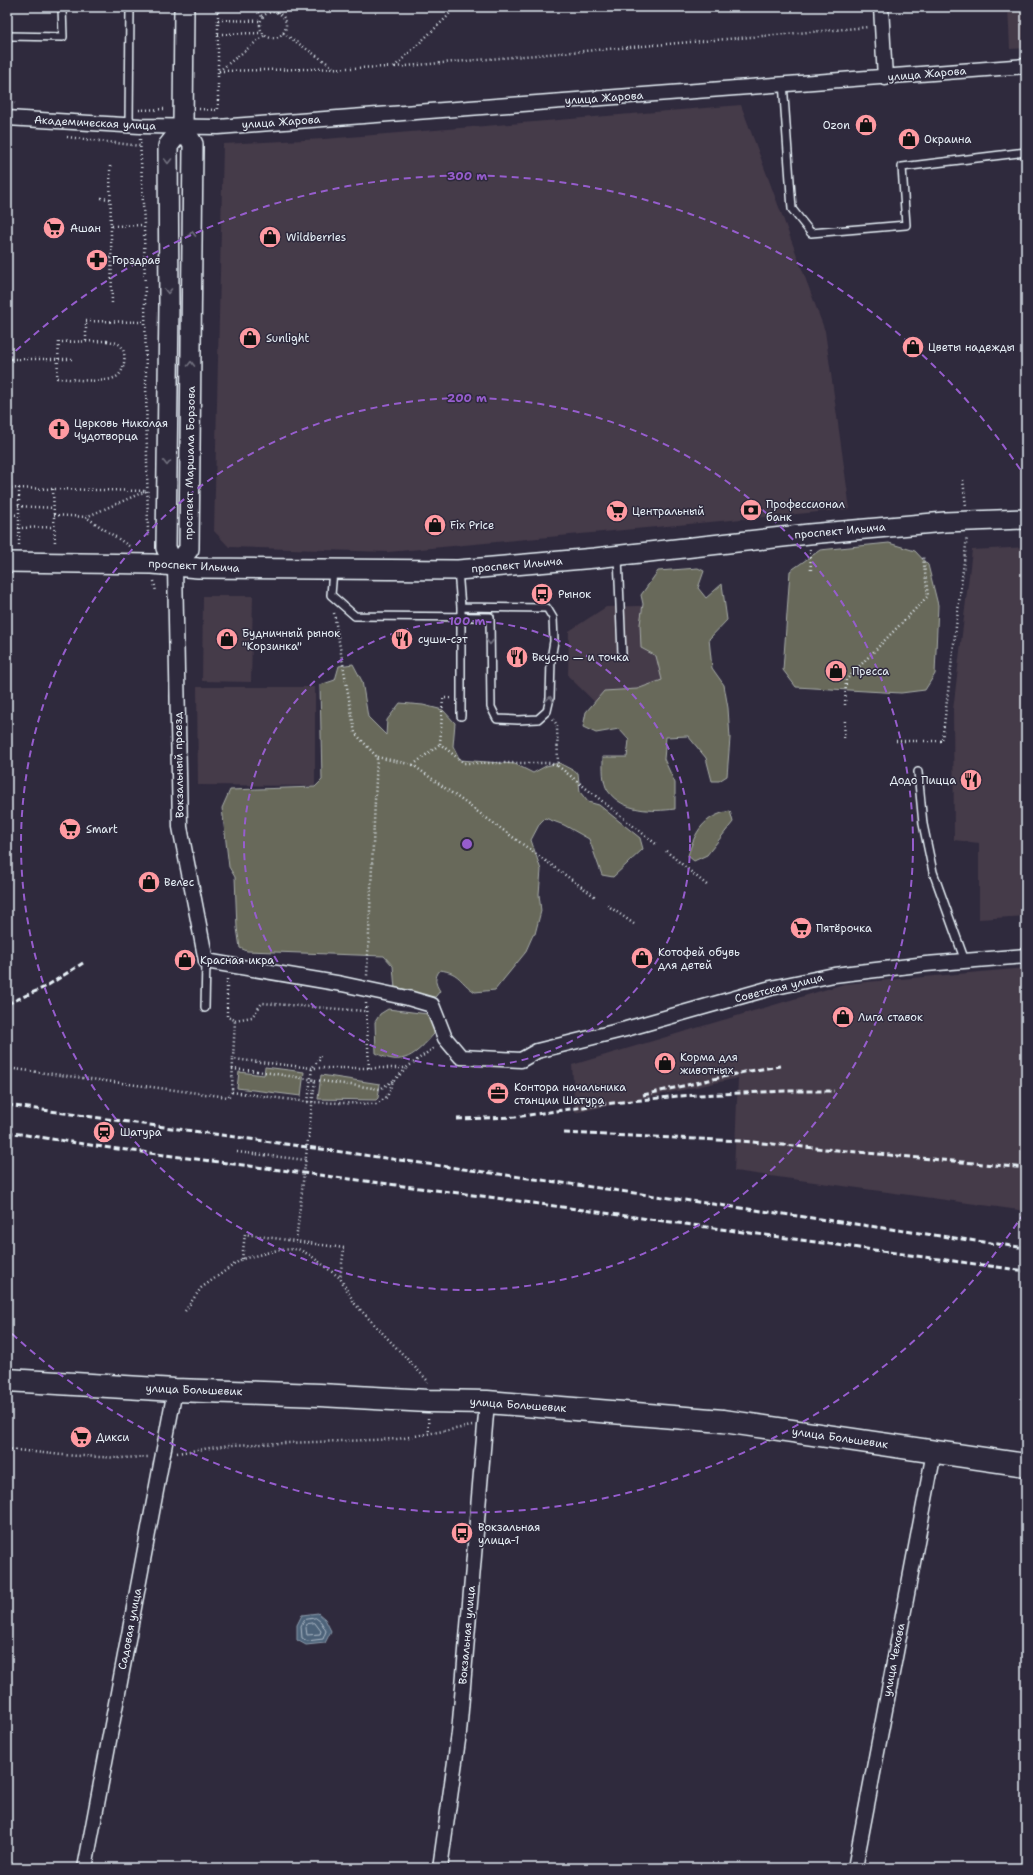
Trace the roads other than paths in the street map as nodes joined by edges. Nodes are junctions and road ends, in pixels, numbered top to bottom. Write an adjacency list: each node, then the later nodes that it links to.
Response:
1 (62, 7): 5 (lane)
2 (130, 7): 10 (lane)
3 (184, 7): 11 (street)
4 (881, 7): 7 (street)
5 (7, 36)
6 (1026, 66): 7 (street, улица Жарова)
7 (885, 78): 8 (street, улица Жарова)
8 (783, 83): 11 (street, улица Жарова); 12 (lane)
9 (7, 118): 10 (street, Академическая улица)
10 (135, 126): 11 (street, Академическая улица)
11 (183, 127): 16 (street, проспект Маршала Борзова, one-way to 16); 16 (street, проспект Маршала Борзова, one-way to 11)
12 (1026, 152)
13 (1026, 519): 14 (street, проспект Ильича)
14 (618, 556): 18 (street, проспект Ильича); 21 (lane)
15 (7, 562): 16 (street, проспект Ильича)
16 (175, 567): 17 (street, проспект Ильича); 25 (street, Вокзальный проезд)
17 (333, 570): 18 (street, проспект Ильича); 20 (lane)
18 (458, 570): 19 (lane)
19 (461, 608): 20 (lane); 20 (lane, one-way to 19)
20 (462, 616): 22 (lane)
21 (622, 654)
22 (461, 716)
23 (918, 772): 26 (lane)
24 (1026, 956): 26 (street, Советская улица)
25 (206, 961): 26 (street, Советская улица); 27 (lane)
26 (965, 961)
27 (205, 1008)
28 (7, 1380): 29 (main road, улица Большевик)
29 (175, 1390): 30 (main road, улица Большевик); 33 (street, Садовая улица)
30 (487, 1402): 31 (main road, улица Большевик); 34 (street, Вокзальная улица)
31 (934, 1452): 32 (main road, улица Большевик); 35 (street, улица Чехова)
32 (1026, 1465)
33 (85, 1868)
34 (440, 1868)
35 (855, 1868)

